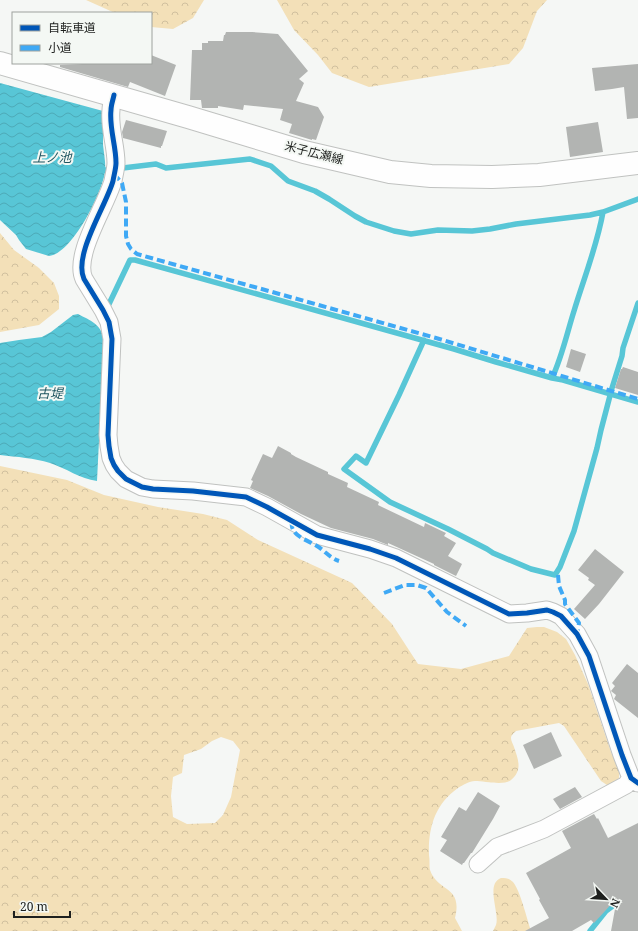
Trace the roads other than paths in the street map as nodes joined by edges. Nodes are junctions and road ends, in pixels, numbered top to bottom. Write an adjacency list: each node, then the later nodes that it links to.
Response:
1 (0, 63): 2 (main road, 米子広瀬線)
2 (114, 95): 3 (main road, 米子広瀬線); 4 (street)
3 (638, 163)
4 (635, 780): 5 (street)
5 (478, 864)

